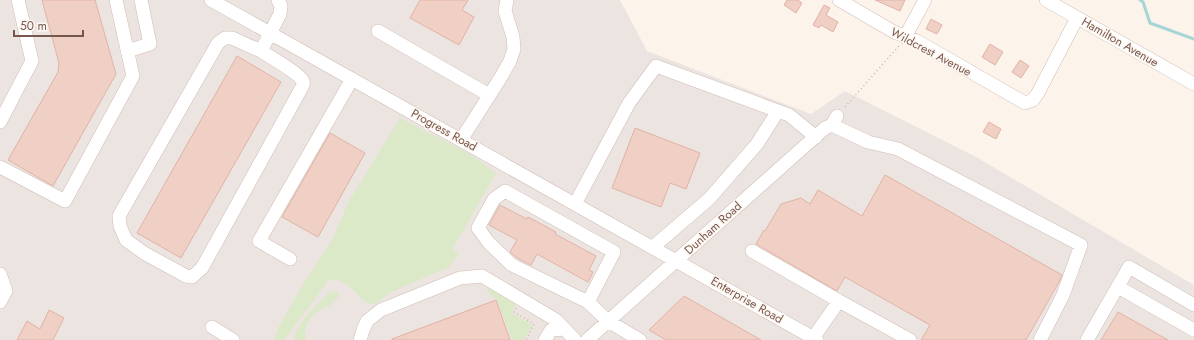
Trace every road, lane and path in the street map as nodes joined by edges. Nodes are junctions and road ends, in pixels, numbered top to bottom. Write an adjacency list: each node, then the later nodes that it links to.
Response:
1 (18, 0): 21 (street)
2 (116, 0): 14 (street)
3 (141, 0): 14 (street)
4 (211, 0): 12 (street, Progress Road)
5 (278, 0): 12 (street)
6 (507, 0): 18 (street)
7 (839, 0): 13 (street, Wildcrest Avenue)
8 (925, 0): 13 (street)
9 (1046, 0): 10 (street, Hamilton Avenue)
10 (1077, 18): 13 (street, Wildcrest Avenue); 17 (street, Hamilton Avenue)
11 (378, 31): 18 (street)
12 (270, 33): 15 (street); 16 (street, Progress Road)
13 (905, 37): 20 (path)
14 (128, 51): 24 (street)
15 (261, 51): 15 (street)
16 (352, 79): 23 (street, Progress Road); 28 (street)
17 (1194, 84)
18 (489, 95): 23 (street)
19 (778, 111): 22 (street); 25 (street); 26 (street)
20 (834, 121): 22 (street, Dunham Road); 51 (street)
21 (0, 122)
22 (816, 136): 29 (street, Dunham Road)
23 (462, 140): 25 (street, Progress Road)
24 (0, 167)
25 (575, 204): 26 (street, Progress Road)
26 (653, 247): 29 (street, Progress Road)
27 (752, 251): 32 (street)
28 (290, 259)
29 (676, 260): 37 (street, Dunham Road); 41 (street, Enterprise Road)
30 (0, 274): 33 (street)
31 (1118, 287): 35 (street); 40 (street); 52 (street)
32 (839, 301): 42 (street); 50 (street)
33 (0, 302)
34 (588, 302): 34 (street); 37 (street)
35 (1194, 305)
36 (517, 306): 45 (path)
37 (608, 321): 48 (street, Dunham Road); 49 (street)
38 (212, 327): 43 (street)
39 (565, 330): 44 (street); 46 (street); 47 (street)
40 (1194, 330)
41 (796, 335): 42 (street, Enterprise Road)
42 (815, 339)
43 (233, 340)
44 (360, 340)
45 (526, 340)
46 (545, 340)
47 (575, 340)
48 (587, 340)
49 (640, 340)
50 (910, 340)
51 (1040, 340)
52 (1087, 340)

